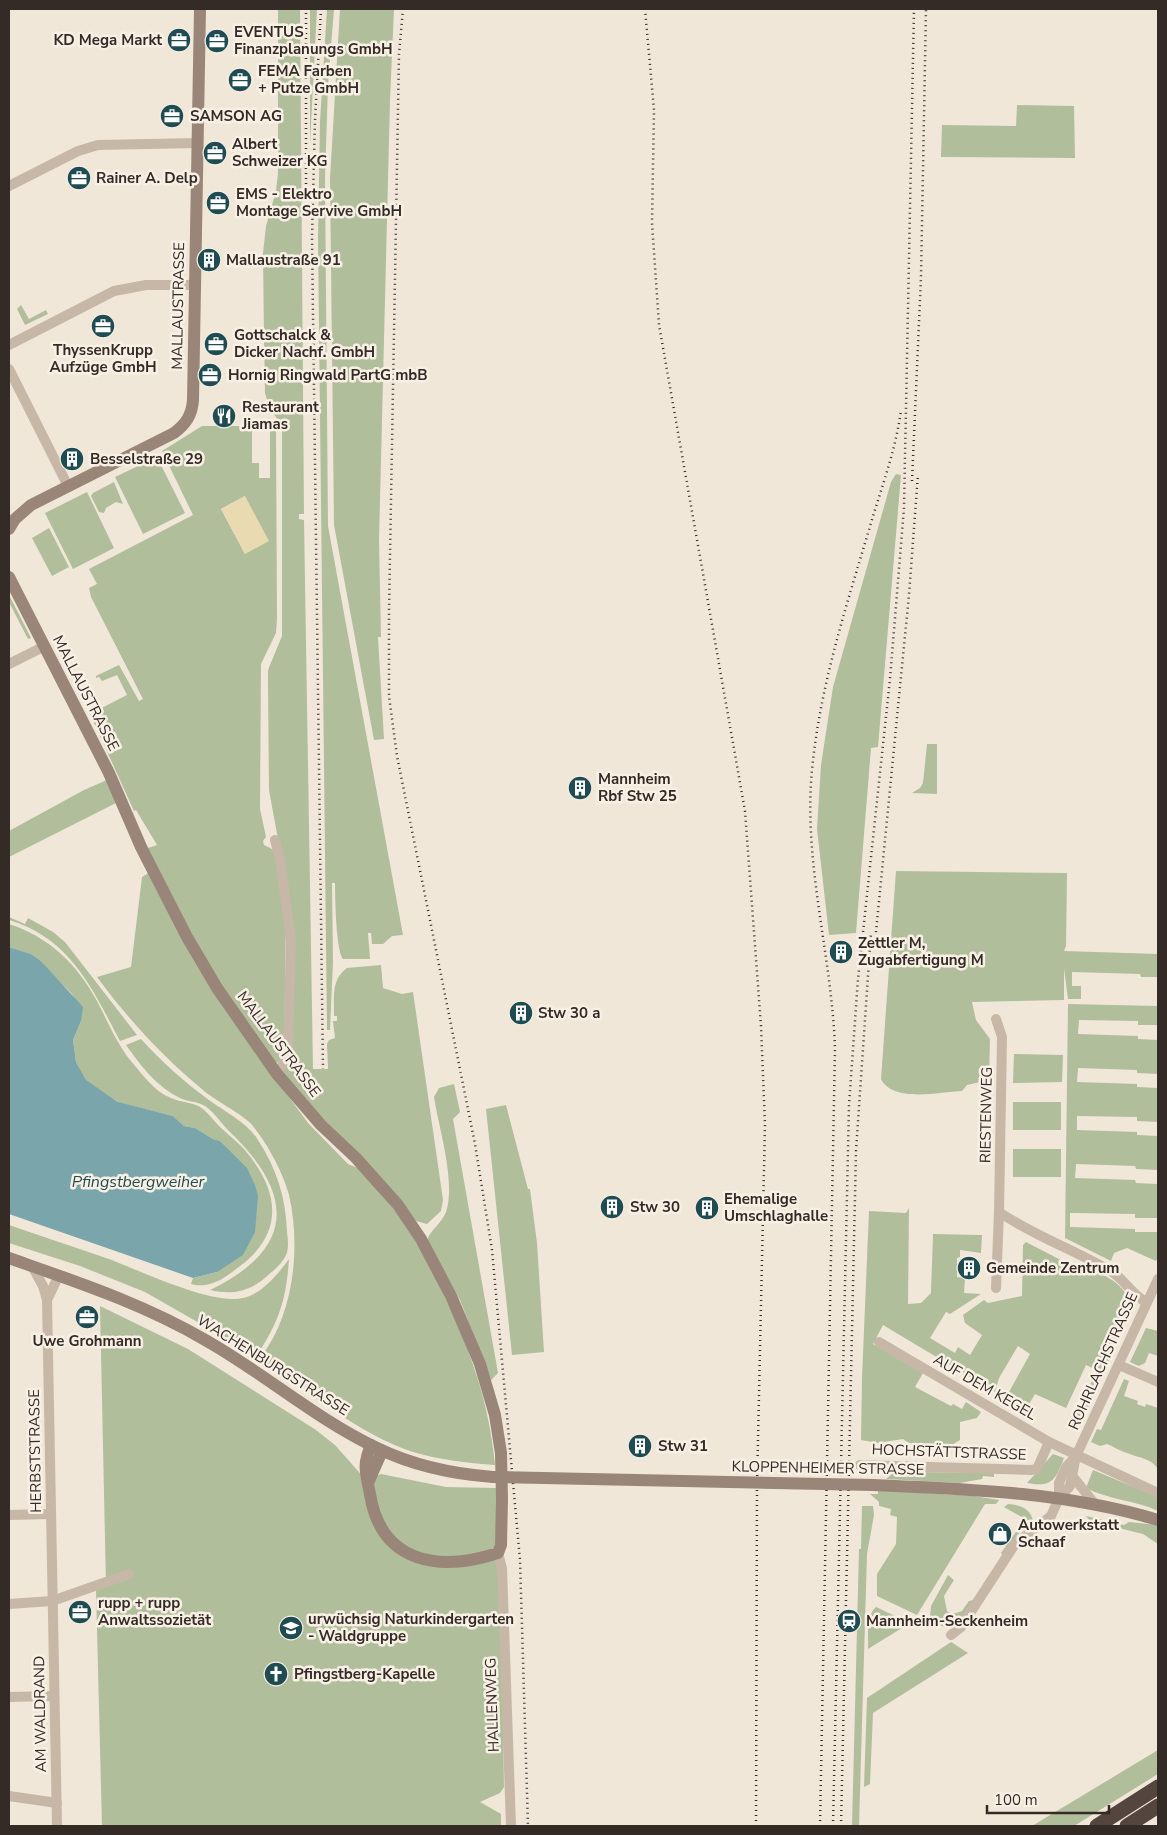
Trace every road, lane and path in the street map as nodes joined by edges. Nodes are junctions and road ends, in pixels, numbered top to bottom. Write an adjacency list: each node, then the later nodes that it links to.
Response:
1 (200, 9): 2 (street, MALLAUSTRASSE)
2 (197, 143): 3 (street); 4 (street, MALLAUSTRASSE)
3 (9, 186)
4 (195, 285): 5 (street); 7 (street, MALLAUSTRASSE)
5 (9, 345)
6 (9, 369): 7 (street)
7 (68, 486): 8 (street, MALLAUSTRASSE)
8 (9, 529)
9 (9, 577): 10 (street, MALLAUSTRASSE)
10 (43, 647): 11 (street); 14 (street, MALLAUSTRASSE)
11 (9, 664)
12 (275, 840): 14 (street)
13 (996, 1019): 15 (street, RIESTENWEG)
14 (277, 1074): 41 (street, MALLAUSTRASSE)
15 (999, 1212): 21 (street, RIESTENWEG); 23 (street)
16 (9, 1258): 17 (street, WACHENBURGSTRASSE)
17 (32, 1266): 18 (street, WACHENBURGSTRASSE); 20 (street, HERBSTSTRASSE)
18 (56, 1274): 20 (street); 22 (street, HERBSTSTRASSE); 28 (street, WACHENBURGSTRASSE)
19 (1158, 1279): 23 (street, ROHRLACHSTRASSE)
20 (43, 1286): 22 (street, HERBSTSTRASSE)
21 (996, 1288)
22 (47, 1300): 38 (street, HERBSTSTRASSE)
23 (1146, 1302): 25 (street, ROHRLACHSTRASSE)
24 (879, 1342): 27 (street, AUF DEM KEGEL)
25 (1119, 1365): 26 (street); 29 (street, ROHRLACHSTRASSE)
26 (1158, 1382)
27 (1049, 1442): 29 (street, AUF DEM KEGEL); 31 (street, HOCHSTÄTTSTRASSE)
28 (377, 1448): 32 (street, WACHENBURGSTRASSE); 41 (street)
29 (1076, 1456): 33 (street, ROHRLACHSTRASSE); 35 (street); 36 (street, ROHRLACHSTRASSE)
30 (860, 1465): 31 (street, HOCHSTÄTTSTRASSE)
31 (1037, 1469): 34 (street)
32 (493, 1477): 36 (street, KLOPPENHEIMER STRASSE, bridge)
33 (1074, 1478): 36 (street); 37 (street)
34 (1028, 1479)
35 (1158, 1493)
36 (1059, 1498): 37 (street, KLOPPENHEIMER STRASSE); 45 (street)
37 (1094, 1503): 40 (street, KLOPPENHEIMER STRASSE)
38 (50, 1514): 39 (street); 43 (street, HERBSTSTRASSE)
39 (9, 1515)
40 (1158, 1520)
41 (498, 1553): 53 (street, HALLENWEG)
42 (129, 1574): 43 (street)
43 (52, 1601): 44 (street); 46 (street, AM WALDRAND)
44 (9, 1604)
45 (951, 1635)
46 (54, 1696): 47 (street); 50 (street, AM WALDRAND)
47 (9, 1697)
48 (1158, 1787): 54 (highway)
49 (9, 1796): 50 (street)
50 (57, 1804): 52 (street, AM WALDRAND)
51 (1158, 1806): 55 (highway)
52 (57, 1826)
53 (511, 1826)
54 (1097, 1826)
55 (1127, 1826)

